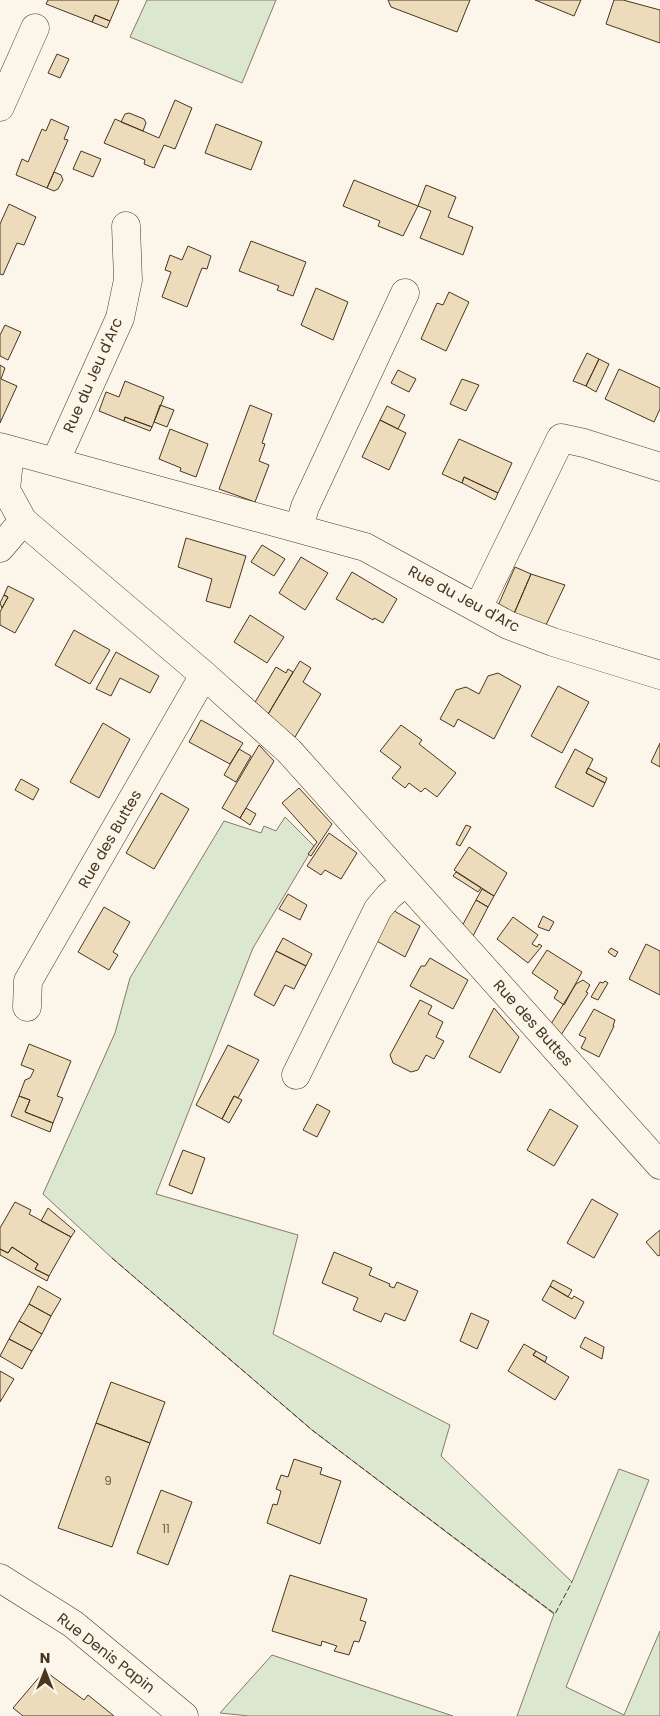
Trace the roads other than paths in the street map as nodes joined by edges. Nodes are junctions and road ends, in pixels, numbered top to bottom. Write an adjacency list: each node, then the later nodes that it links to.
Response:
1 (35, 28): 2 (street)
2 (0, 107)
3 (126, 226): 6 (street, Rue du Jeu d'Arc)
4 (405, 293): 9 (street)
5 (5, 449): 6 (street, Rue du Jeu d'Arc); 8 (street, Rue des Buttes)
6 (55, 462): 9 (street, Rue du Jeu d'Arc)
7 (660, 468): 11 (street)
8 (23, 521): 10 (street); 12 (street, Rue des Buttes)
9 (299, 528): 11 (street, Rue du Jeu d'Arc)
10 (0, 548)
11 (478, 608): 13 (street, Rue du Jeu d'Arc)
12 (204, 675): 14 (street, Rue des Buttes); 15 (street, Rue des Buttes)
13 (660, 675)
14 (406, 882): 16 (street); 17 (street, Rue des Buttes)
15 (27, 1006)
16 (296, 1075)
17 (660, 1165)
18 (0, 1578): 19 (street, Rue Denis Papin)
19 (184, 1716)

